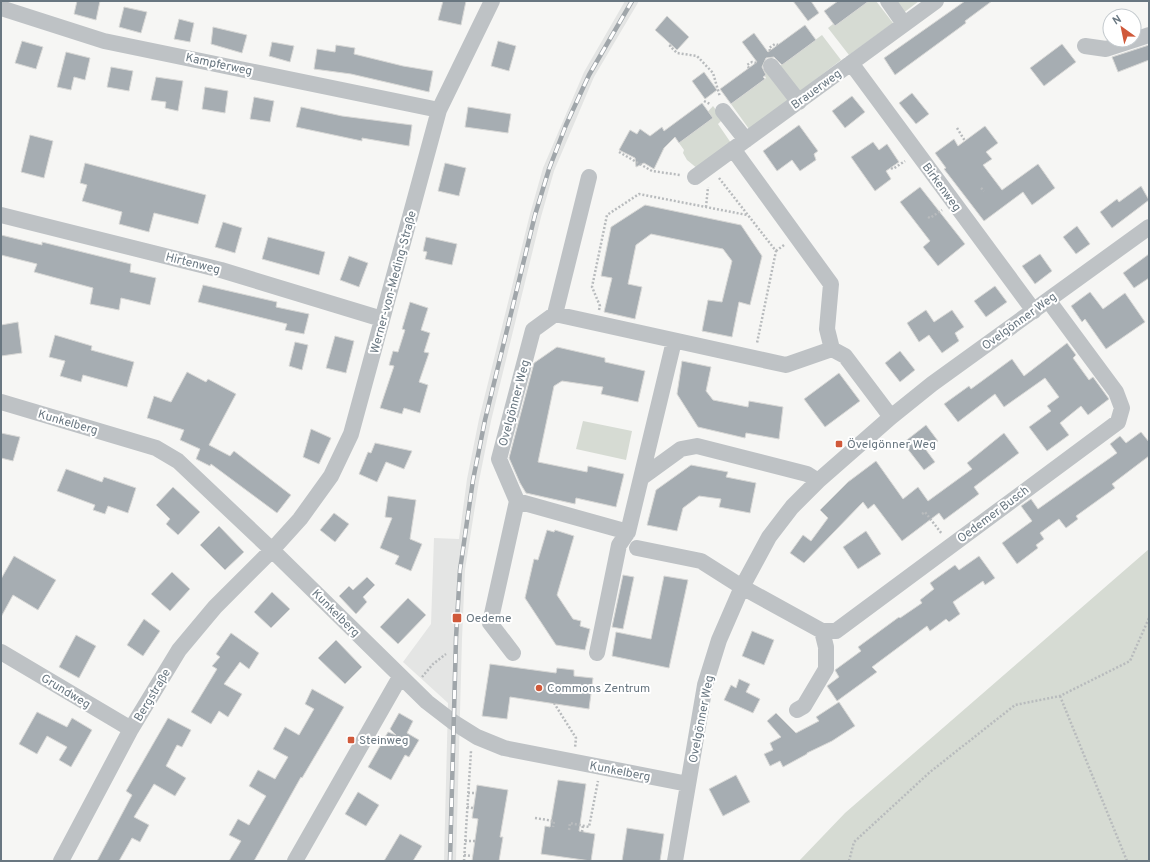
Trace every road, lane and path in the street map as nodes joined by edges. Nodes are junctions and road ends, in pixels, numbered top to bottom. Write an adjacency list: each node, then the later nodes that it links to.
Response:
1 (492, 1): 12 (street, Werner-von-Meding-Straße)
2 (888, 1): 5 (street)
3 (936, 1): 5 (street, Brauerweg)
4 (1, 8): 12 (street, Kampferweg)
5 (904, 24): 9 (street, Brauerweg)
6 (671, 45): 13 (path)
7 (1086, 46): 8 (street)
8 (1109, 48)
9 (851, 63): 11 (street, Brauerweg); 27 (street, Birkenweg)
10 (771, 66): 11 (street)
11 (799, 102): 16 (street, Brauerweg)
12 (439, 110): 29 (street, Werner-von-Meding-Straße)
13 (723, 111): 16 (street)
14 (957, 128): 15 (path)
15 (965, 141)
16 (740, 145): 18 (street, Brauerweg); 32 (street)
17 (619, 152): 19 (path)
18 (710, 166): 19 (street, Brauerweg); 23 (path)
19 (689, 176)
20 (589, 177): 28 (street)
21 (981, 188): 22 (path)
22 (984, 191)
23 (747, 215): 30 (path); 33 (path)
24 (1, 216): 29 (street, Hirtenweg)
25 (1149, 227): 26 (street, Ovelgönner Weg)
26 (1048, 300): 27 (street, Ovelgönner Weg); 41 (street, Oedemer Busch)
27 (1034, 311): 35 (street, Ovelgönner Weg)
28 (555, 314): 30 (street); 38 (street, Ovelgönner Weg)
29 (382, 319): 43 (street, Werner-von-Meding-Straße)
30 (596, 324): 31 (street)
31 (674, 341): 33 (street); 36 (street)
32 (832, 349): 33 (street); 35 (street)
33 (754, 359)
34 (1, 402): 43 (street, Kunkelberg)
35 (891, 417): 37 (street, Ovelgönner Weg)
36 (641, 478): 37 (street); 40 (street)
37 (818, 481): 44 (street, Ovelgönner Weg)
38 (517, 501): 40 (street); 48 (street)
39 (922, 514): 41 (path)
40 (628, 532): 49 (street)
41 (951, 545): 46 (street, Oedemer Busch)
42 (637, 548): 44 (street)
43 (272, 550): 51 (street, Kunkelberg); 56 (street, Bergstraße)
44 (742, 587): 46 (street); 60 (street, Ovelgönner Weg)
45 (1149, 618): 53 (path)
46 (822, 631): 55 (street)
47 (1, 652): 56 (street, Grundweg)
48 (514, 653)
49 (597, 653)
50 (446, 654): 52 (path)
51 (400, 677): 52 (street, Kunkelberg); 74 (street)
52 (412, 688): 57 (street, Kunkelberg)
53 (1060, 696): 78 (path); 79 (path)
54 (554, 704): 58 (path)
55 (797, 710)
56 (131, 729): 75 (street, Bergstraße)
57 (472, 734): 58 (street, Kunkelberg); 61 (path)
58 (573, 762): 59 (street, Kunkelberg)
59 (600, 767): 60 (street, Kunkelberg); 66 (path)
60 (688, 784): 77 (street, Ovelgönner Weg)
61 (468, 793): 62 (path); 63 (path)
62 (475, 793)
63 (467, 807): 64 (path); 70 (path)
64 (473, 808)
65 (535, 818): 67 (path)
66 (583, 825): 68 (path); 69 (path)
67 (553, 827)
68 (569, 830)
69 (582, 832)
70 (465, 840): 71 (path); 72 (path)
71 (475, 841)
72 (464, 855): 73 (path); 76 (path)
73 (472, 856)
74 (300, 859)
75 (61, 861)
76 (464, 861)
77 (675, 861)
78 (848, 861)
79 (1127, 861)

